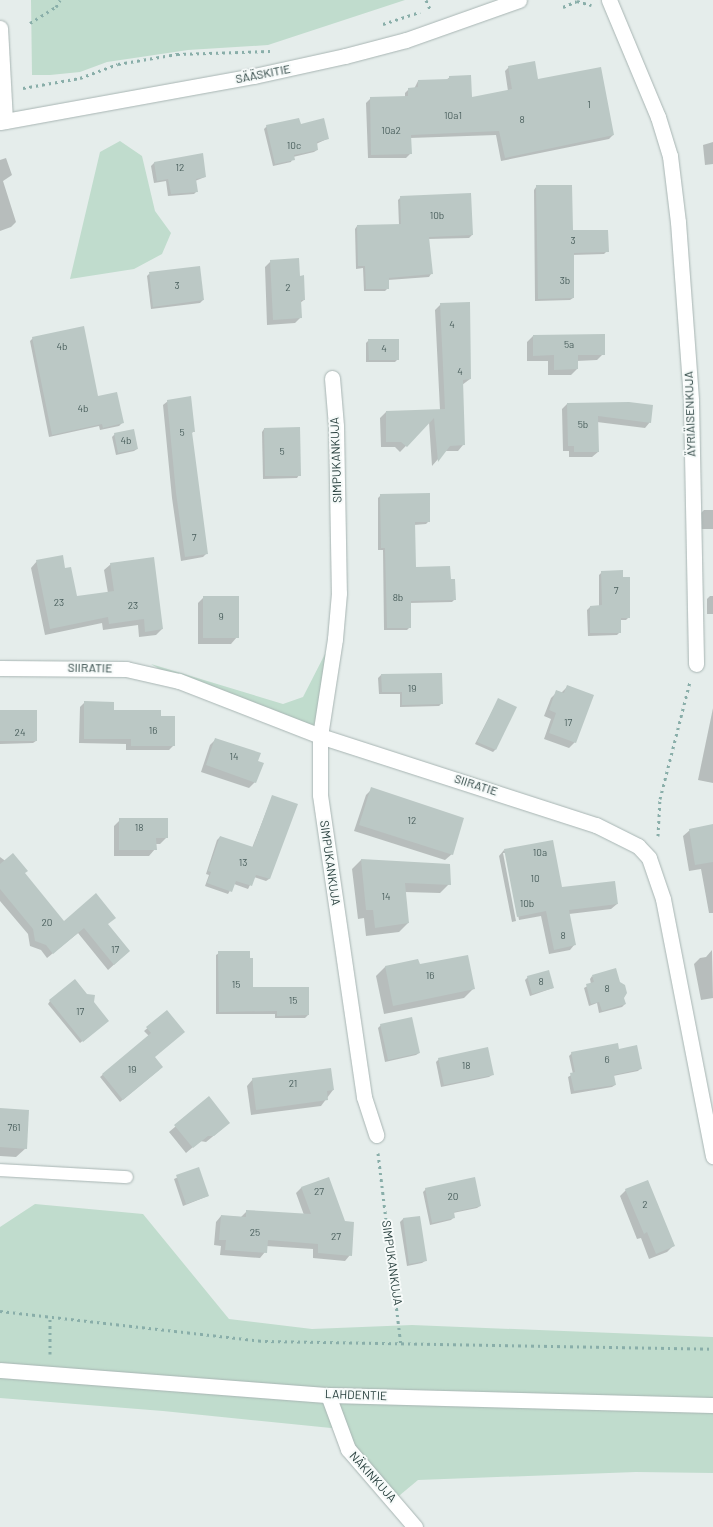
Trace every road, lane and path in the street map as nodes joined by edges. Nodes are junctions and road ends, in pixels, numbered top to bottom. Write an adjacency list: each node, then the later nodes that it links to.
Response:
1 (60, 0): 8 (path)
2 (426, 0): 7 (path)
3 (520, 0): 13 (street, SÄÄSKITIE)
4 (609, 1): 6 (path); 15 (street, ÄYRIÄISENKUJA)
5 (438, 6): 7 (path)
6 (563, 7)
7 (430, 9): 9 (path)
8 (30, 23)
9 (376, 26)
10 (0, 28): 13 (street)
11 (275, 50): 12 (path)
12 (17, 87)
13 (3, 121)
14 (332, 378): 17 (street, SIMPUKANKUJA)
15 (696, 664): 18 (path)
16 (0, 668): 17 (street, SIIRATIE)
17 (320, 736): 19 (street, SIMPUKANKUJA); 20 (street, SIIRATIE)
18 (658, 836)
19 (376, 1135): 25 (path, SIMPUKANKUJA)
20 (713, 1156)
21 (0, 1170): 22 (lane)
22 (126, 1177)
23 (0, 1311): 24 (path)
24 (50, 1318): 25 (path); 28 (path)
25 (401, 1345): 26 (path)
26 (713, 1349)
27 (0, 1370): 28 (street, LAHDENTIE)
28 (50, 1375): 29 (street, LAHDENTIE)
29 (328, 1395): 30 (street, LAHDENTIE); 31 (street, NÄKINKUJA)
30 (713, 1404)
31 (415, 1527)

